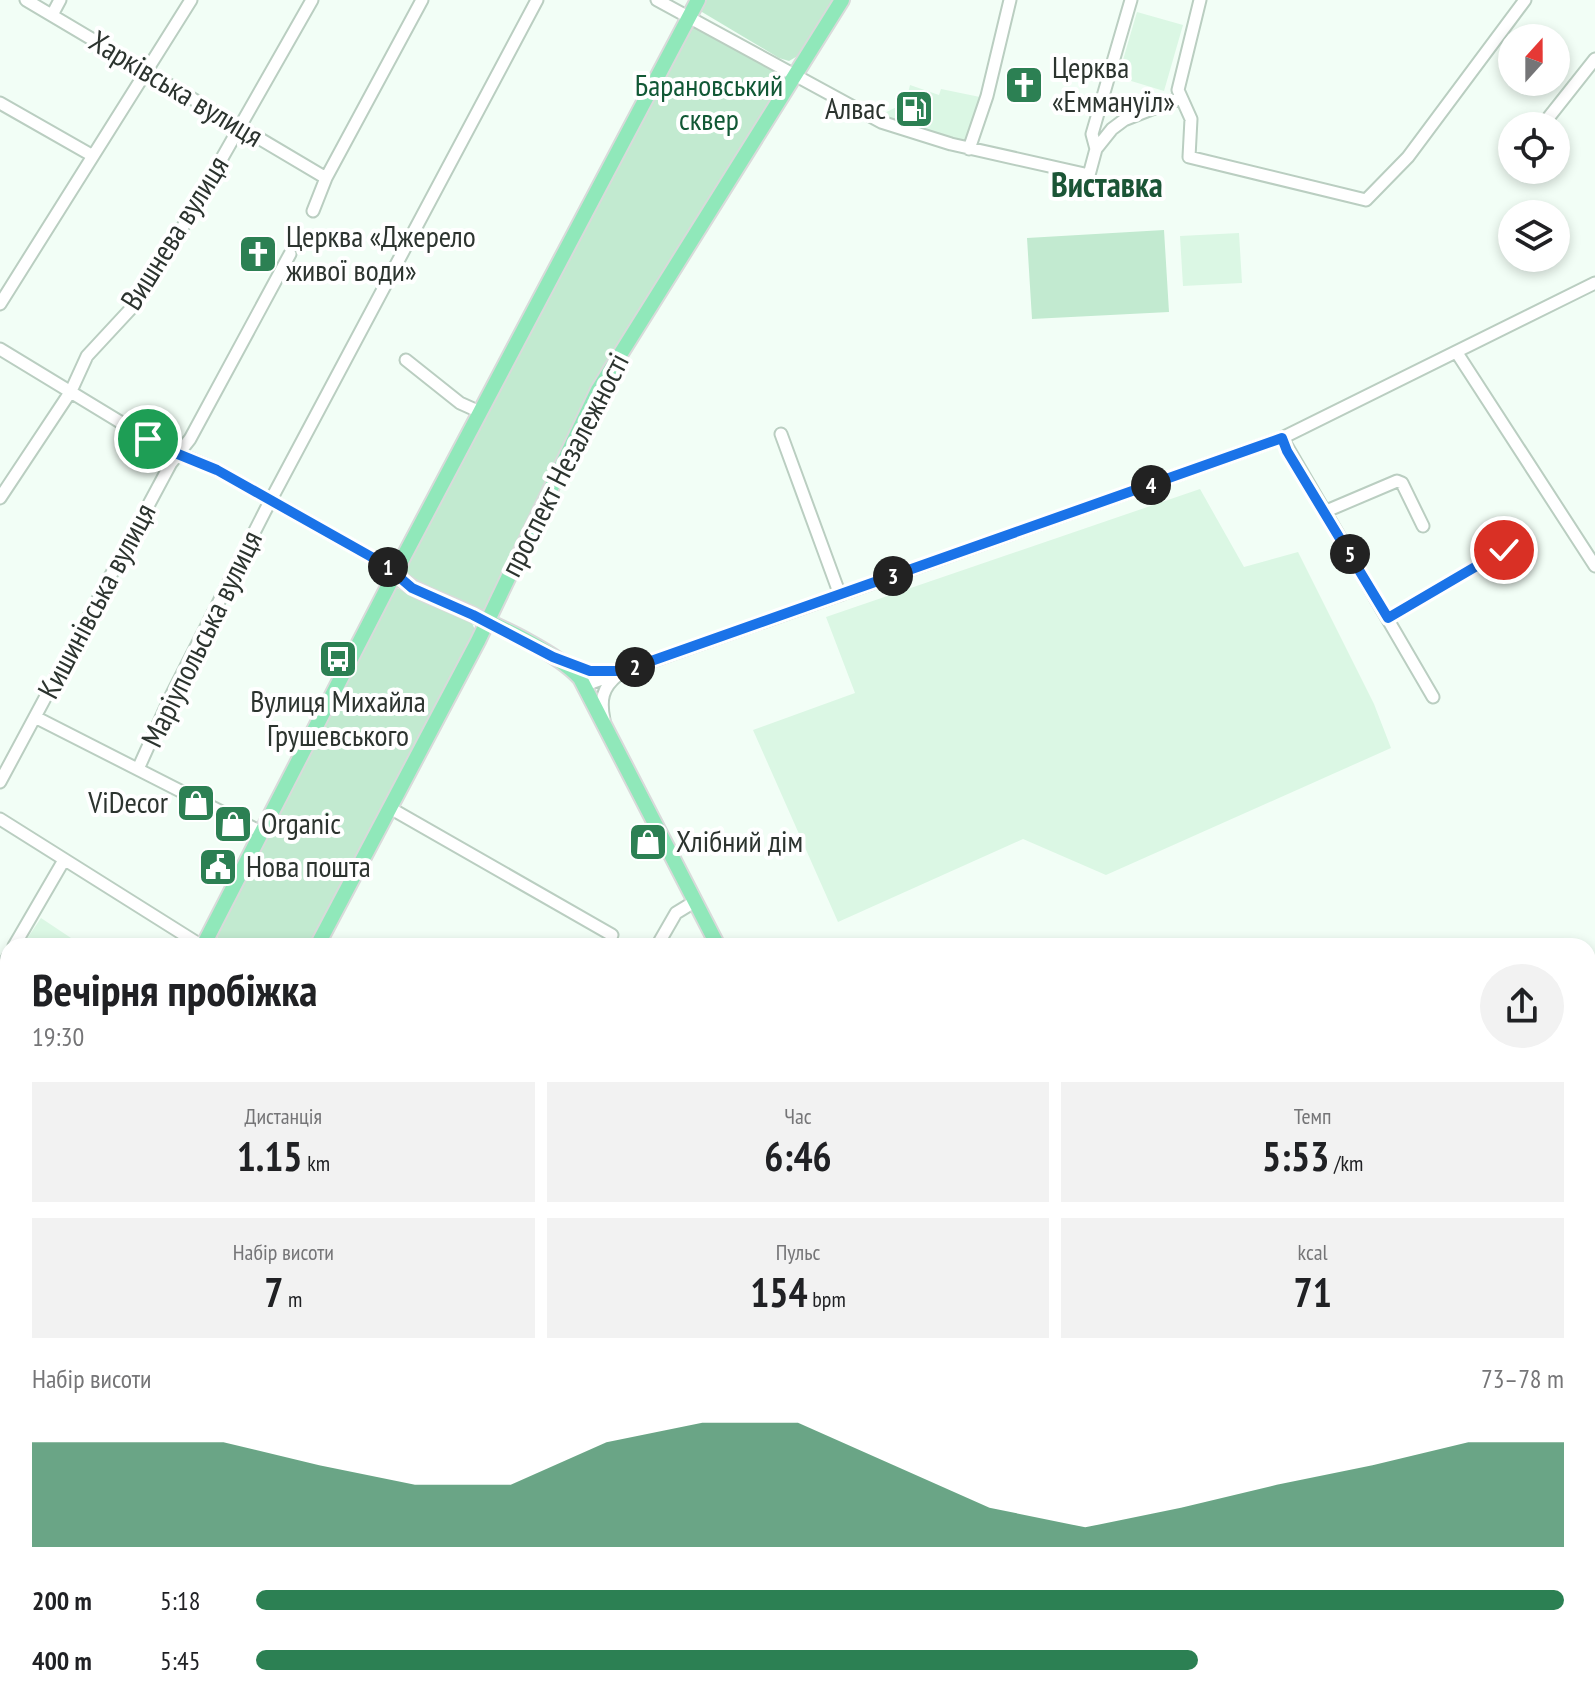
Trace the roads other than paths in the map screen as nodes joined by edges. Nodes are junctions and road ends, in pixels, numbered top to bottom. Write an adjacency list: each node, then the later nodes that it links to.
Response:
1 (26, 0): 14 (street, Харківська вулиця)
2 (60, 0): 14 (street)
3 (191, 0): 17 (street)
4 (312, 0): 22 (street, Вишнева вулиця)
5 (422, 0): 26 (street)
6 (537, 0): 40 (street, Маріупольська вулиця)
7 (657, 0): 15 (street)
8 (698, 0): 15 (main road)
9 (842, 0): 18 (main road, проспект Незалежності)
10 (1010, 0): 23 (street)
11 (1131, 0): 24 (street)
12 (1200, 0): 19 (street)
13 (1525, 0): 19 (street)
14 (52, 15): 17 (street, Харківська вулиця)
15 (689, 17): 18 (street); 35 (main road)
16 (1595, 59): 21 (street)
17 (146, 71): 22 (street, Харківська вулиця); 25 (street)
18 (795, 74): 23 (street); 48 (main road, проспект Незалежності)
19 (1180, 98): 24 (street)
20 (0, 103): 25 (street)
21 (1553, 112)
22 (241, 127): 26 (street, Харківська вулиця); 34 (street, Вишнева вулиця)
23 (969, 149): 24 (street)
24 (1096, 149)
25 (93, 156): 30 (street)
26 (326, 178): 27 (street)
27 (313, 211)
28 (290, 254): 38 (street, Кишинівська вулиця)
29 (1595, 283): 32 (street)
30 (0, 304)
31 (0, 349): 34 (street)
32 (1457, 353): 37 (street); 44 (street)
33 (406, 360): 35 (street)
34 (71, 391): 38 (street); 39 (street, Вишнева вулиця)
35 (480, 412): 45 (main road)
36 (781, 434): 46 (street)
37 (1282, 438): 41 (street); 46 (street)
38 (178, 454): 40 (street); 53 (street, Кишинівська вулиця)
39 (0, 498)
40 (272, 500): 45 (street); 55 (street, Маріупольська вулиця)
41 (1324, 512): 42 (street); 47 (street)
42 (1423, 526)
43 (1504, 550): 47 (street)
44 (1594, 564)
45 (395, 573): 48 (main road); 59 (main road)
46 (840, 595): 50 (street)
47 (1388, 618): 52 (street)
48 (487, 622): 49 (main road); 57 (main road, проспект Незалежності)
49 (553, 657): 50 (street); 51 (main road)
50 (623, 671): 51 (street); 54 (street)
51 (585, 685): 54 (main road)
52 (1433, 697)
53 (35, 717): 55 (street); 56 (street, Кишинівська вулиця)
54 (605, 724): 61 (main road)
55 (138, 769): 59 (street)
56 (0, 782)
57 (390, 808): 62 (street); 66 (main road, проспект Незалежності)
58 (0, 819): 60 (street)
59 (261, 832): 65 (main road)
60 (64, 860): 63 (street); 64 (street)
61 (694, 902): 67 (street); 68 (main road)
62 (612, 935)
63 (19, 938)
64 (189, 938)
65 (206, 938)
66 (321, 938)
67 (662, 938)
68 (714, 938)

